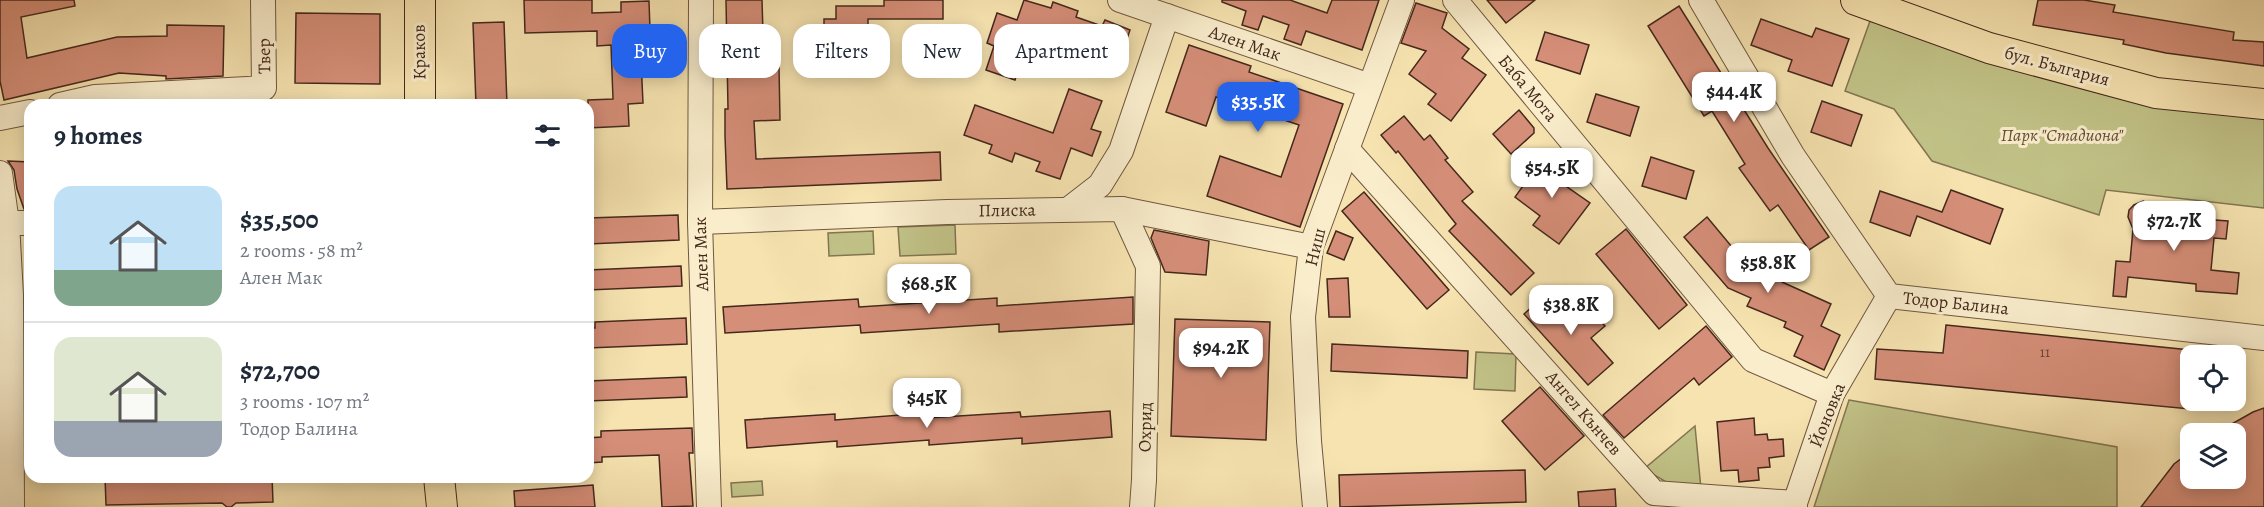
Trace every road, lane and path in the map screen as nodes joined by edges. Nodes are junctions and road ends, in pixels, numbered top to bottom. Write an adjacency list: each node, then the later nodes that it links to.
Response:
1 (263, 0): 11 (street, Твер)
2 (420, 0): 12 (main road, Краков)
3 (701, 0): 20 (street, Ален Мак)
4 (1120, 0): 9 (street, Ален Мак)
5 (1402, 0): 10 (street, Ниш)
6 (1455, 0): 25 (street, Баба Мота)
7 (1701, 0): 23 (street, Тодор Балина)
8 (1856, 0): 13 (main road, бул. България)
9 (1167, 16): 10 (street, Ален Мак); 18 (street)
10 (1370, 86): 16 (street, Ниш)
11 (86, 99)
12 (420, 99)
13 (2264, 104)
14 (24, 113): 15 (street)
15 (0, 118)
16 (1347, 149): 22 (street, Ниш); 27 (street, Ангел Кънчев)
17 (0, 173): 21 (street)
18 (1069, 209): 19 (street, Плиска); 20 (street, Плиска)
19 (1122, 209): 22 (street, Плиска); 31 (street, Охрид)
20 (700, 222): 30 (street, Ален Мак)
21 (19, 223): 28 (street)
22 (1311, 247): 32 (street, Ниш)
23 (1889, 296): 24 (street, Тодор Балина); 25 (street, Йоновка)
24 (2264, 338)
25 (1832, 394): 27 (street, Йоновка)
26 (440, 483): 29 (main road)
27 (1795, 505)
28 (12, 507)
29 (442, 507)
30 (708, 507)
31 (1142, 507)
32 (1315, 507)

